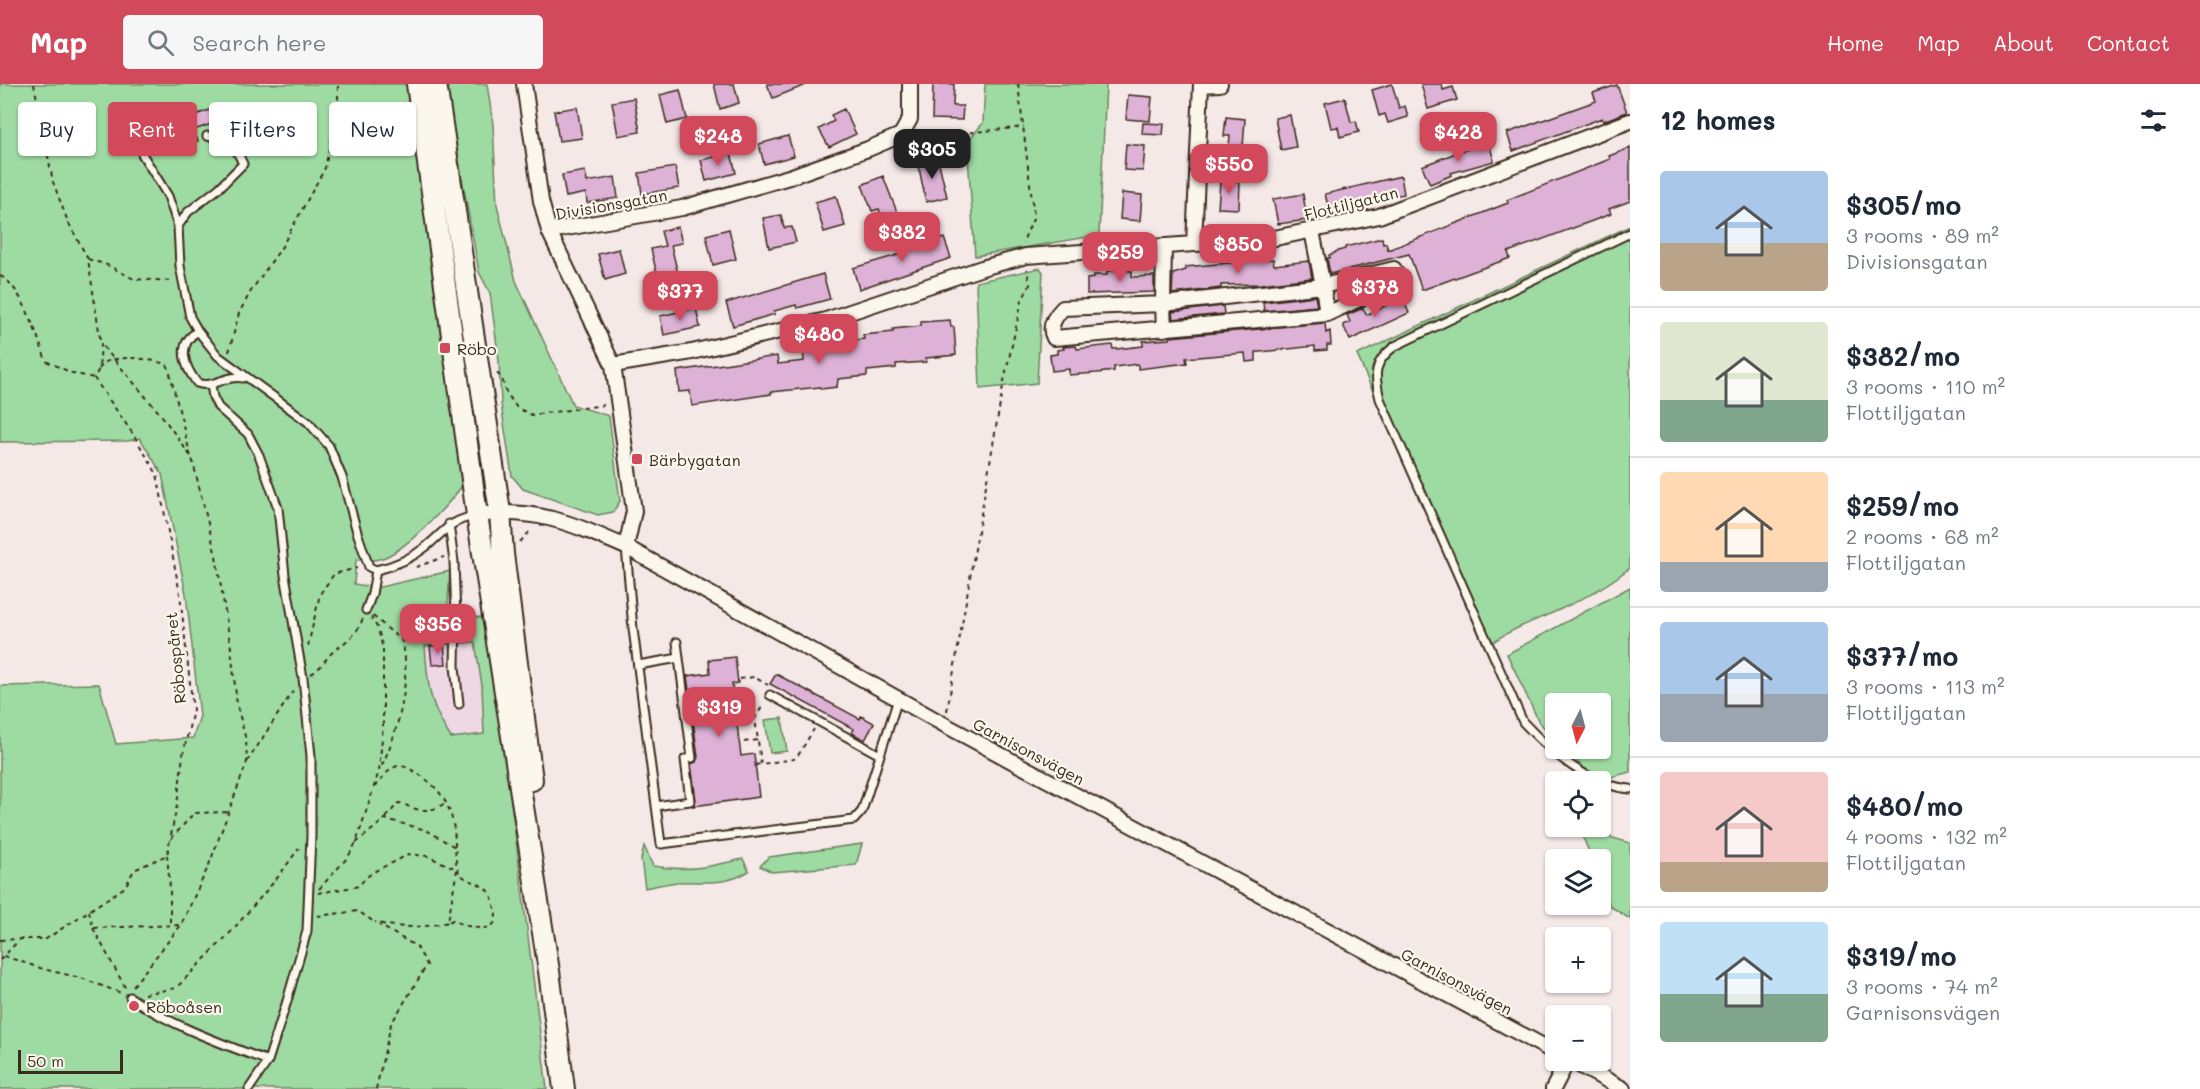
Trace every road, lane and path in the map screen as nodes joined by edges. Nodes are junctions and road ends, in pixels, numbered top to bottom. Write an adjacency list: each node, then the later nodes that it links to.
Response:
1 (34, 84): 22 (path)
2 (338, 84): 32 (path)
3 (417, 84): 42 (main road)
4 (436, 84): 41 (main road)
5 (524, 84): 16 (street)
6 (910, 84): 12 (street)
7 (1018, 84): 11 (path)
8 (1220, 84): 9 (street)
9 (1201, 85): 19 (street)
10 (1630, 121): 17 (street, Flottiljgatan)
11 (1024, 127): 12 (path); 21 (path)
12 (901, 135): 16 (street, Divisionsgatan)
13 (207, 136): 15 (lane)
14 (143, 156): 15 (lane)
15 (178, 226): 24 (lane)
16 (549, 231): 33 (street)
17 (1312, 231): 19 (street, Flottiljgatan); 25 (street)
18 (1630, 233): 68 (lane)
19 (1194, 244): 20 (street, Flottiljgatan)
20 (1164, 246): 21 (street, Flottiljgatan); 26 (street)
21 (1026, 256): 33 (street, Flottiljgatan); 59 (path)
22 (88, 259): 24 (path); 30 (path)
23 (0, 276): 36 (path)
24 (183, 280): 29 (lane)
25 (1323, 286): 26 (street); 27 (street); 27 (street)
26 (1163, 304): 28 (street); 28 (street)
27 (1327, 314): 28 (street)
28 (1164, 329)
29 (198, 332): 32 (lane); 38 (lane)
30 (101, 344): 31 (path); 34 (path)
31 (112, 360): 34 (path); 40 (path); 40 (path)
32 (226, 363): 37 (lane)
33 (613, 365): 39 (street)
34 (99, 369): 36 (path)
35 (494, 370): 39 (path)
36 (94, 378): 74 (path, Röbospåret)
37 (249, 380): 38 (lane); 45 (lane)
38 (211, 385): 50 (lane)
39 (618, 403): 44 (street)
40 (192, 458): 63 (path)
41 (500, 512): 42 (street, Garnisonsvägen); 44 (street, Garnisonsvägen); 90 (main road)
42 (477, 515): 43 (lane); 90 (main road)
43 (450, 524): 45 (lane); 55 (lane)
44 (626, 547): 49 (lane); 54 (street, Garnisonsvägen)
45 (372, 568): 46 (lane); 50 (path)
46 (366, 610): 51 (path); 66 (path); 66 (path)
47 (677, 642): 48 (lane)
48 (680, 658): 49 (lane); 70 (lane)
49 (638, 665): 70 (lane)
50 (302, 669): 51 (lane); 63 (path)
51 (303, 678): 73 (lane)
52 (740, 679): 53 (path)
53 (770, 695): 56 (path); 58 (lane)
54 (898, 699): 59 (street, Garnisonsvägen); 62 (lane)
55 (459, 704)
56 (755, 718): 57 (path); 60 (path)
57 (738, 721)
58 (818, 722): 62 (lane); 64 (path)
59 (945, 725): 92 (street, Garnisonsvägen)
60 (758, 740): 61 (path); 64 (path)
61 (744, 742)
62 (880, 755): 70 (lane)
63 (247, 762): 71 (path)
64 (761, 764): 65 (path)
65 (755, 765)
66 (379, 771): 67 (path)
67 (374, 789): 69 (path); 75 (path)
68 (1630, 789)
69 (446, 802): 72 (path); 76 (path)
70 (656, 806)
71 (229, 812): 74 (path); 83 (path)
72 (385, 819): 75 (path); 76 (path)
73 (312, 830): 80 (lane); 91 (path)
74 (170, 840): 77 (path, Röbospåret)
75 (356, 843): 78 (path)
76 (455, 847): 78 (path)
77 (167, 855): 79 (path); 84 (path, Röbospåret)
78 (457, 869): 82 (path); 82 (path)
79 (89, 911): 85 (path); 86 (path)
80 (307, 918): 81 (path); 93 (lane)
81 (375, 922): 82 (path); 97 (path)
82 (448, 922)
83 (181, 925): 84 (path); 91 (path)
84 (170, 926): 85 (path)
85 (93, 928): 91 (path)
86 (20, 939): 87 (path); 88 (path)
87 (0, 940)
88 (4, 956): 89 (path); 91 (path)
89 (0, 960)
90 (549, 971): 98 (main road)
91 (130, 997): 93 (lane)
92 (1545, 1047)
93 (267, 1061): 96 (lane)
94 (1563, 1071): 99 (street)
95 (1589, 1071): 100 (street)
96 (249, 1089)
97 (376, 1089)
98 (564, 1089)
99 (1553, 1089)
100 (1623, 1089)

